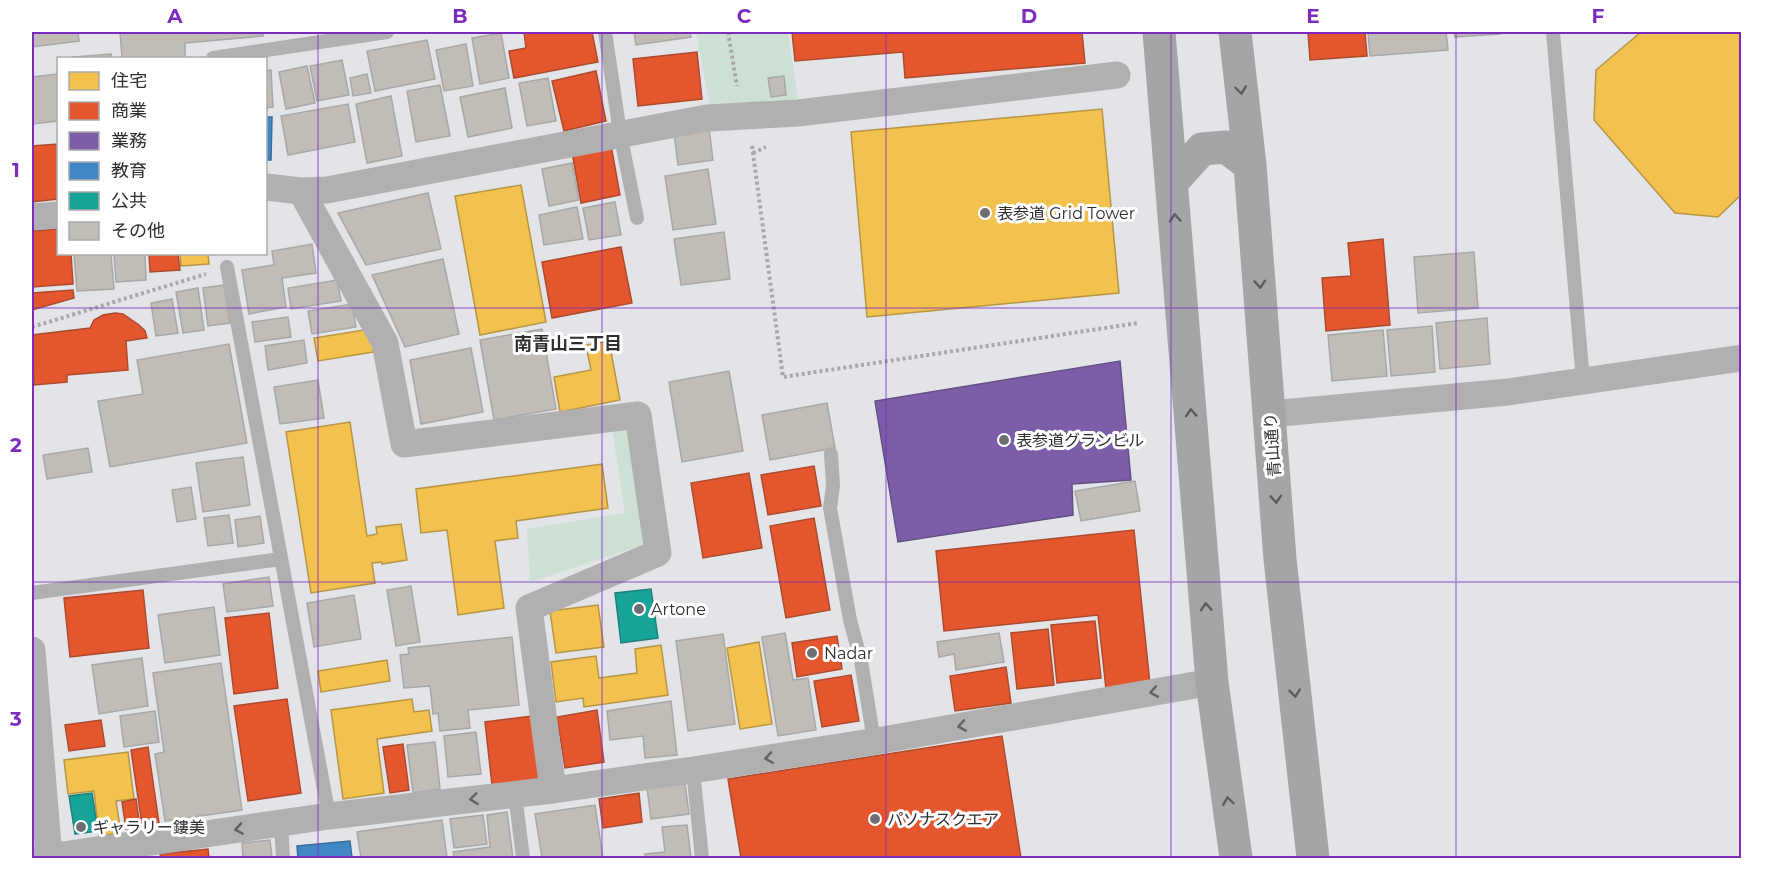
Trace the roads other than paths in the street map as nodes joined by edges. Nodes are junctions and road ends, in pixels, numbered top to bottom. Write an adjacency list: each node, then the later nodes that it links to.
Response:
1 (387, 32): 6 (lane)
2 (605, 32): 8 (lane)
3 (1159, 32): 10 (highway)
4 (1235, 32): 9 (highway, 青山通り, one-way to 9)
5 (1553, 32): 18 (lane)
6 (220, 57)
7 (1117, 75): 8 (street)
8 (620, 134): 12 (street); 15 (lane)
9 (1250, 165): 10 (highway); 19 (highway, 青山通り, one-way to 19)
10 (1173, 181): 24 (highway, one-way to 10)
11 (267, 187): 12 (street)
12 (301, 191): 27 (street)
13 (57, 215): 14 (street)
14 (32, 217)
15 (637, 218)
16 (227, 267): 21 (lane)
17 (1742, 358): 18 (street)
18 (1583, 381): 19 (street)
19 (1270, 414): 36 (highway, 青山通り, one-way to 36)
20 (831, 454): 25 (lane)
21 (282, 559): 22 (lane); 29 (lane)
22 (32, 593)
23 (32, 650): 31 (street)
24 (1212, 682): 25 (street, one-way to 25); 35 (highway, one-way to 24)
25 (874, 741): 26 (street, one-way to 26)
26 (693, 770): 27 (street); 34 (lane)
27 (553, 790): 28 (street)
28 (515, 794): 29 (street, one-way to 29); 33 (lane)
29 (329, 816): 30 (street)
30 (281, 823): 31 (street, one-way to 31); 32 (lane)
31 (47, 858)
32 (284, 858)
33 (524, 858)
34 (702, 858)
35 (1236, 858)
36 (1313, 858)

